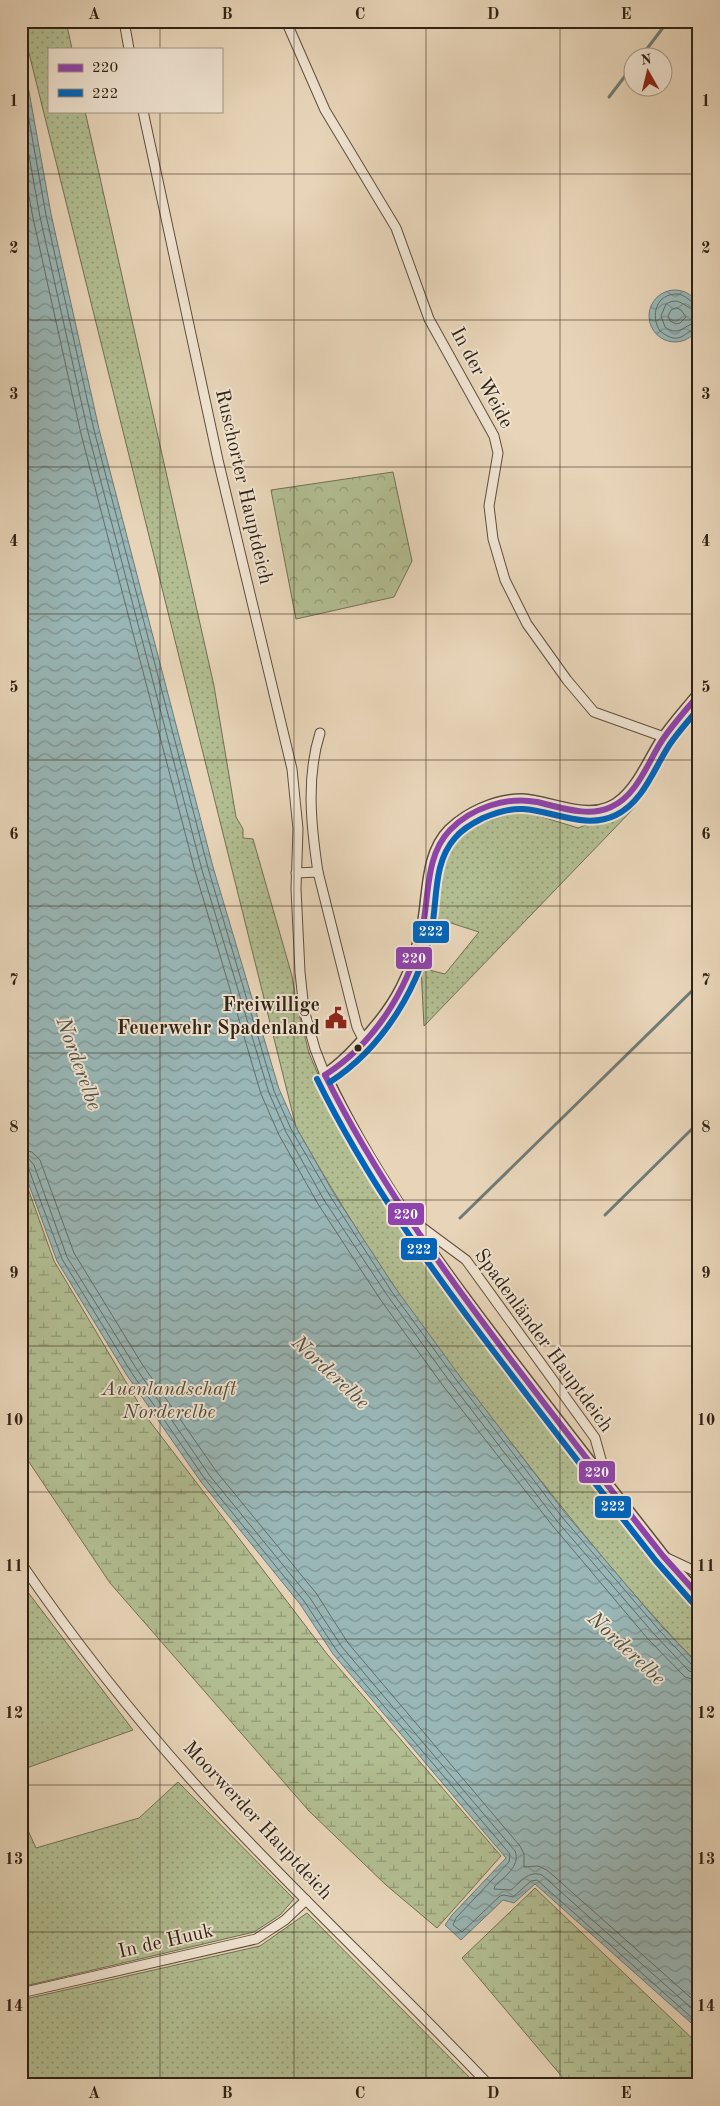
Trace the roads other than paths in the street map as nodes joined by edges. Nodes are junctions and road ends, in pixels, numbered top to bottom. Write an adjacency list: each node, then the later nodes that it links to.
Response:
1 (124, 21): 3 (street)
2 (286, 21): 7 (street, In der Weide)
3 (129, 48)
4 (143, 112): 9 (street, Ruschorter Hauptdeich)
5 (699, 694): 7 (street)
6 (320, 733): 8 (street)
7 (664, 737): 10 (street)
8 (318, 872): 9 (street); 10 (street)
9 (296, 873): 11 (street, Ruschorter Hauptdeich)
10 (364, 1041): 11 (street)
11 (325, 1075): 12 (street, Spadenländer Hauptdeich)
12 (404, 1214): 13 (street, Spadenländer Hauptdeich); 13 (street, Spadenländer Hauptdeich)
13 (608, 1486): 14 (street, Spadenländer Hauptdeich)
14 (663, 1556): 16 (street); 17 (street, Spadenländer Hauptdeich)
15 (21, 1563): 18 (street, Moorwerder Hauptdeich)
16 (699, 1573)
17 (699, 1596)
18 (306, 1900): 19 (street, In de Huuk); 20 (street, Moorwerder Hauptdeich)
19 (21, 1993)
20 (489, 2085)

